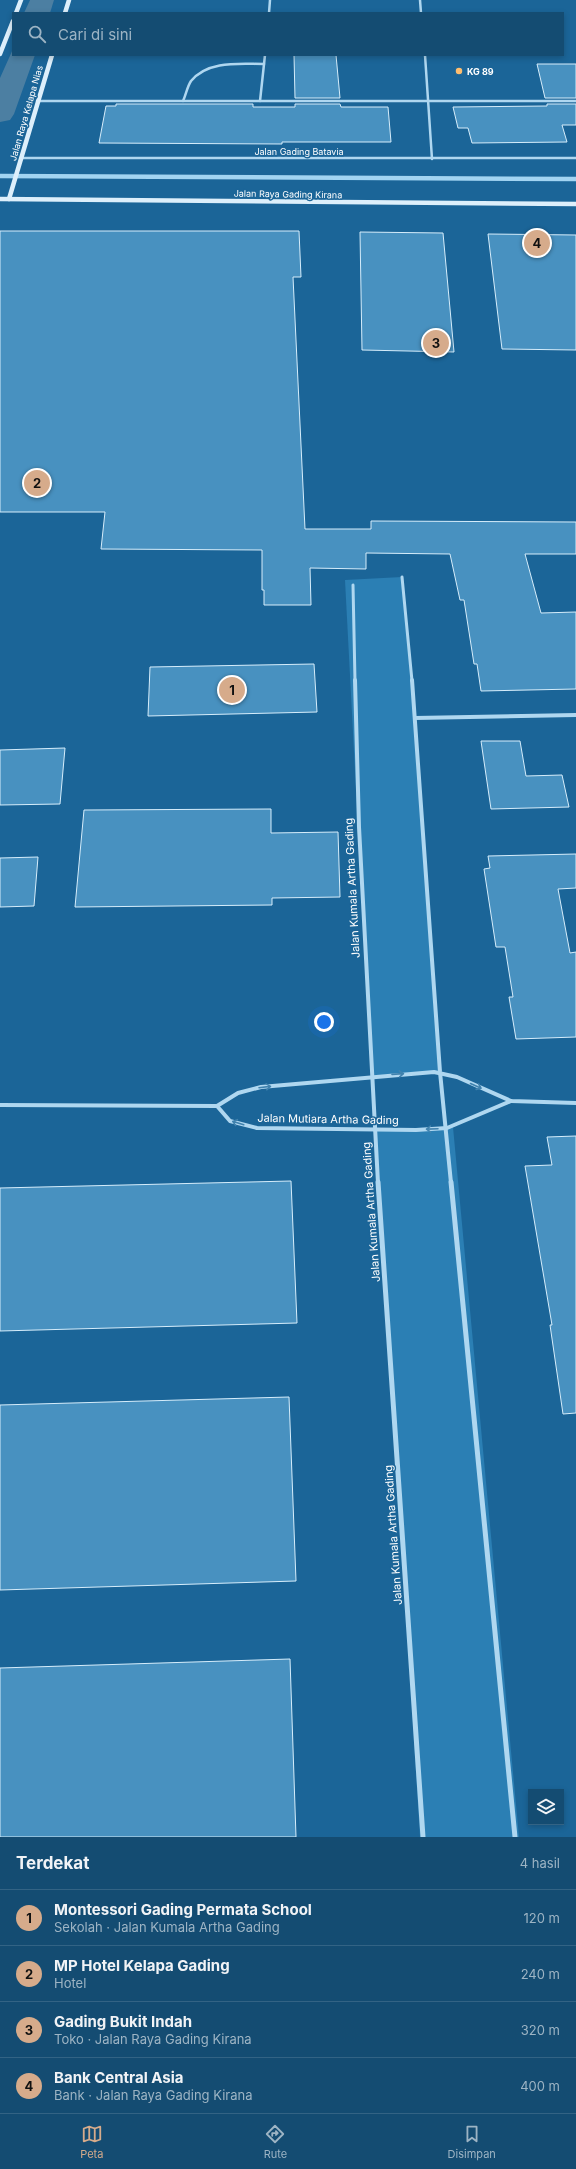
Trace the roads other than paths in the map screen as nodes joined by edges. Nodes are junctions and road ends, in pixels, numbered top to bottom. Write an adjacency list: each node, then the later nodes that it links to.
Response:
1 (21, 0): 5 (street)
2 (69, 0): 6 (street)
3 (270, 0): 7 (street)
4 (420, 0): 8 (street)
5 (16, 12)
6 (65, 12)
7 (269, 12)
8 (422, 12)
9 (12, 24): 10 (street)
10 (0, 54)
11 (52, 56): 15 (street, Jalan Raya Kelapa Nias)
12 (265, 56): 14 (street)
13 (426, 56): 18 (street)
14 (264, 64): 16 (street); 17 (street)
15 (37, 101): 16 (street); 22 (street, Jalan Raya Kelapa Nias)
16 (183, 101): 17 (street)
17 (260, 101): 18 (street)
18 (430, 101): 19 (street); 21 (street)
19 (576, 101)
20 (576, 158): 21 (street, Jalan Gading Batavia)
21 (432, 159): 22 (street, Jalan Gading Batavia)
22 (21, 160): 24 (street, Jalan Raya Kelapa Nias)
23 (0, 199): 24 (street, Jalan Raya Gading Kirana)
24 (9, 199): 25 (street, Jalan Raya Gading Kirana)
25 (576, 204)
26 (402, 577): 29 (street)
27 (353, 585): 31 (street, Jalan Kumala Artha Gading)
28 (576, 715): 29 (street)
29 (415, 718): 30 (street)
30 (440, 1072): 31 (street, one-way to 30); 32 (street, one-way to 32); 36 (street)
31 (371, 1076): 35 (street, one-way to 31); 37 (street, Jalan Kumala Artha Gading)
32 (511, 1101): 33 (street); 36 (street)
33 (576, 1103)
34 (0, 1105): 35 (street)
35 (217, 1106): 37 (street, Jalan Mutiara Artha Gading, one-way to 35)
36 (447, 1128): 37 (street, Jalan Mutiara Artha Gading, one-way to 37); 39 (street)
37 (376, 1129): 38 (street, Jalan Kumala Artha Gading)
38 (423, 1837)
39 (515, 1837)

